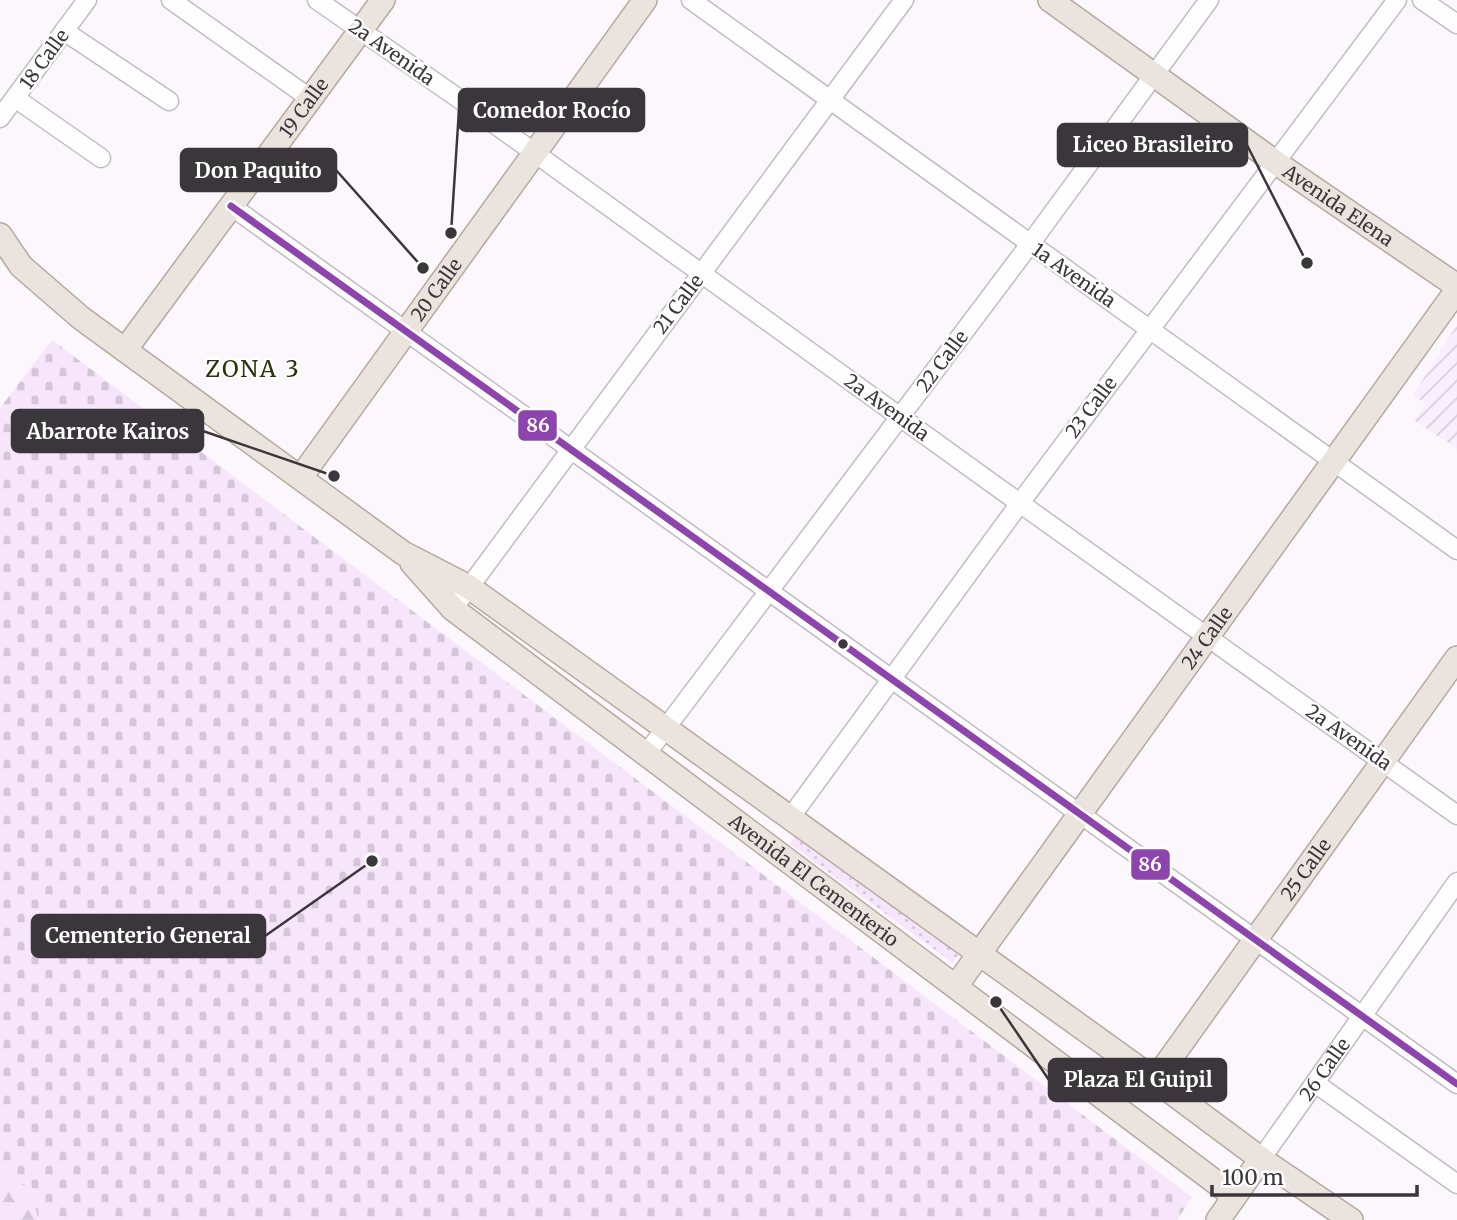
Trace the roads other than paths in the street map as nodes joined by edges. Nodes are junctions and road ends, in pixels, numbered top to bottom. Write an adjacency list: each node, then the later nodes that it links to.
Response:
1 (87, 0): 14 (street, 18 Calle)
2 (171, 0): 17 (street)
3 (317, 0): 13 (street, 2a Avenida)
4 (383, 0): 13 (main road, 19 Calle)
5 (645, 0): 21 (main road, 20 Calle)
6 (691, 0): 18 (street, 1a Avenida)
7 (904, 0): 18 (street, 21 Calle)
8 (1049, 0): 15 (main road, Avenida Elena)
9 (1209, 0): 15 (street, 22 Calle)
10 (1397, 0): 23 (street, 23 Calle)
11 (1422, 0): 12 (street)
12 (1457, 24)
13 (361, 30): 17 (main road, 19 Calle); 21 (street, 2a Avenida)
14 (64, 31): 16 (street, 18 Calle); 19 (street)
15 (1154, 75): 23 (main road, Avenida Elena); 26 (street, 22 Calle)
16 (15, 98): 20 (street, 18 Calle); 22 (street)
17 (311, 99): 24 (main road, 19 Calle)
18 (830, 100): 26 (street, 1a Avenida); 27 (street, 21 Calle)
19 (169, 101)
20 (0, 118)
21 (534, 153): 27 (street, 2a Avenida); 30 (main road, 20 Calle)
22 (101, 158)
23 (1275, 162): 28 (main road, Avenida Elena); 29 (street, 23 Calle)
24 (231, 206): 30 (street); 31 (main road, 19 Calle)
25 (0, 235): 31 (main road, Avenida El Cementerio)
26 (1030, 244): 29 (street, 1a Avenida); 32 (street, 22 Calle)
27 (701, 273): 32 (street, 2a Avenida); 33 (street, 21 Calle)
28 (1457, 288): 34 (main road, 24 Calle)
29 (1149, 329): 34 (street, 1a Avenida); 36 (street, 23 Calle)
30 (407, 330): 33 (street); 35 (main road, 20 Calle)
31 (125, 350): 35 (main road, Avenida El Cementerio)
32 (900, 417): 36 (street, 2a Avenida); 40 (street, 22 Calle)
33 (572, 448): 39 (street, 21 Calle); 40 (street)
34 (1334, 461): 37 (street, 1a Avenida); 42 (main road, 24 Calle)
35 (301, 477): 38 (main road, Avenida El Cementerio)
36 (1020, 503): 42 (street, 2a Avenida); 44 (street, 23 Calle)
37 (1457, 550)
38 (403, 553): 39 (main road, Avenida El Cementerio); 41 (main road, Avenida El Cementerio)
39 (469, 587): 41 (street, 21 Calle); 45 (main road, Avenida El Cementerio)
40 (770, 590): 44 (street); 45 (street, 22 Calle)
41 (453, 609): 46 (main road, Avenida El Cementerio)
42 (1208, 637): 47 (street, 2a Avenida); 48 (main road, 24 Calle)
43 (1457, 658): 47 (main road, 25 Calle)
44 (892, 678): 48 (street); 50 (street, 23 Calle)
45 (666, 728): 46 (street, 22 Calle); 50 (main road, Avenida El Cementerio)
46 (647, 753): 54 (main road, Avenida El Cementerio)
47 (1383, 761): 49 (street, 2a Avenida); 52 (main road, 25 Calle)
48 (1081, 813): 52 (street); 53 (main road, 24 Calle)
49 (1457, 815)
50 (790, 818): 53 (main road, Avenida El Cementerio)
51 (1457, 882): 55 (street, 26 Calle)
52 (1256, 939): 55 (street); 56 (main road, 25 Calle)
53 (979, 955): 54 (main road, 24 Calle); 56 (main road, Avenida El Cementerio)
54 (956, 986): 61 (main road, Avenida El Cementerio)
55 (1363, 1016): 57 (street, 26 Calle); 58 (street)
56 (1155, 1080): 59 (main road, Avenida El Cementerio)
57 (1315, 1083): 59 (street, 26 Calle); 60 (street)
58 (1457, 1084)
59 (1261, 1159): 61 (main road, 26 Calle); 63 (main road, Avenida El Cementerio)
60 (1457, 1184)
61 (1234, 1196): 62 (main road, 26 Calle)
62 (1217, 1220)
63 (1351, 1220)

